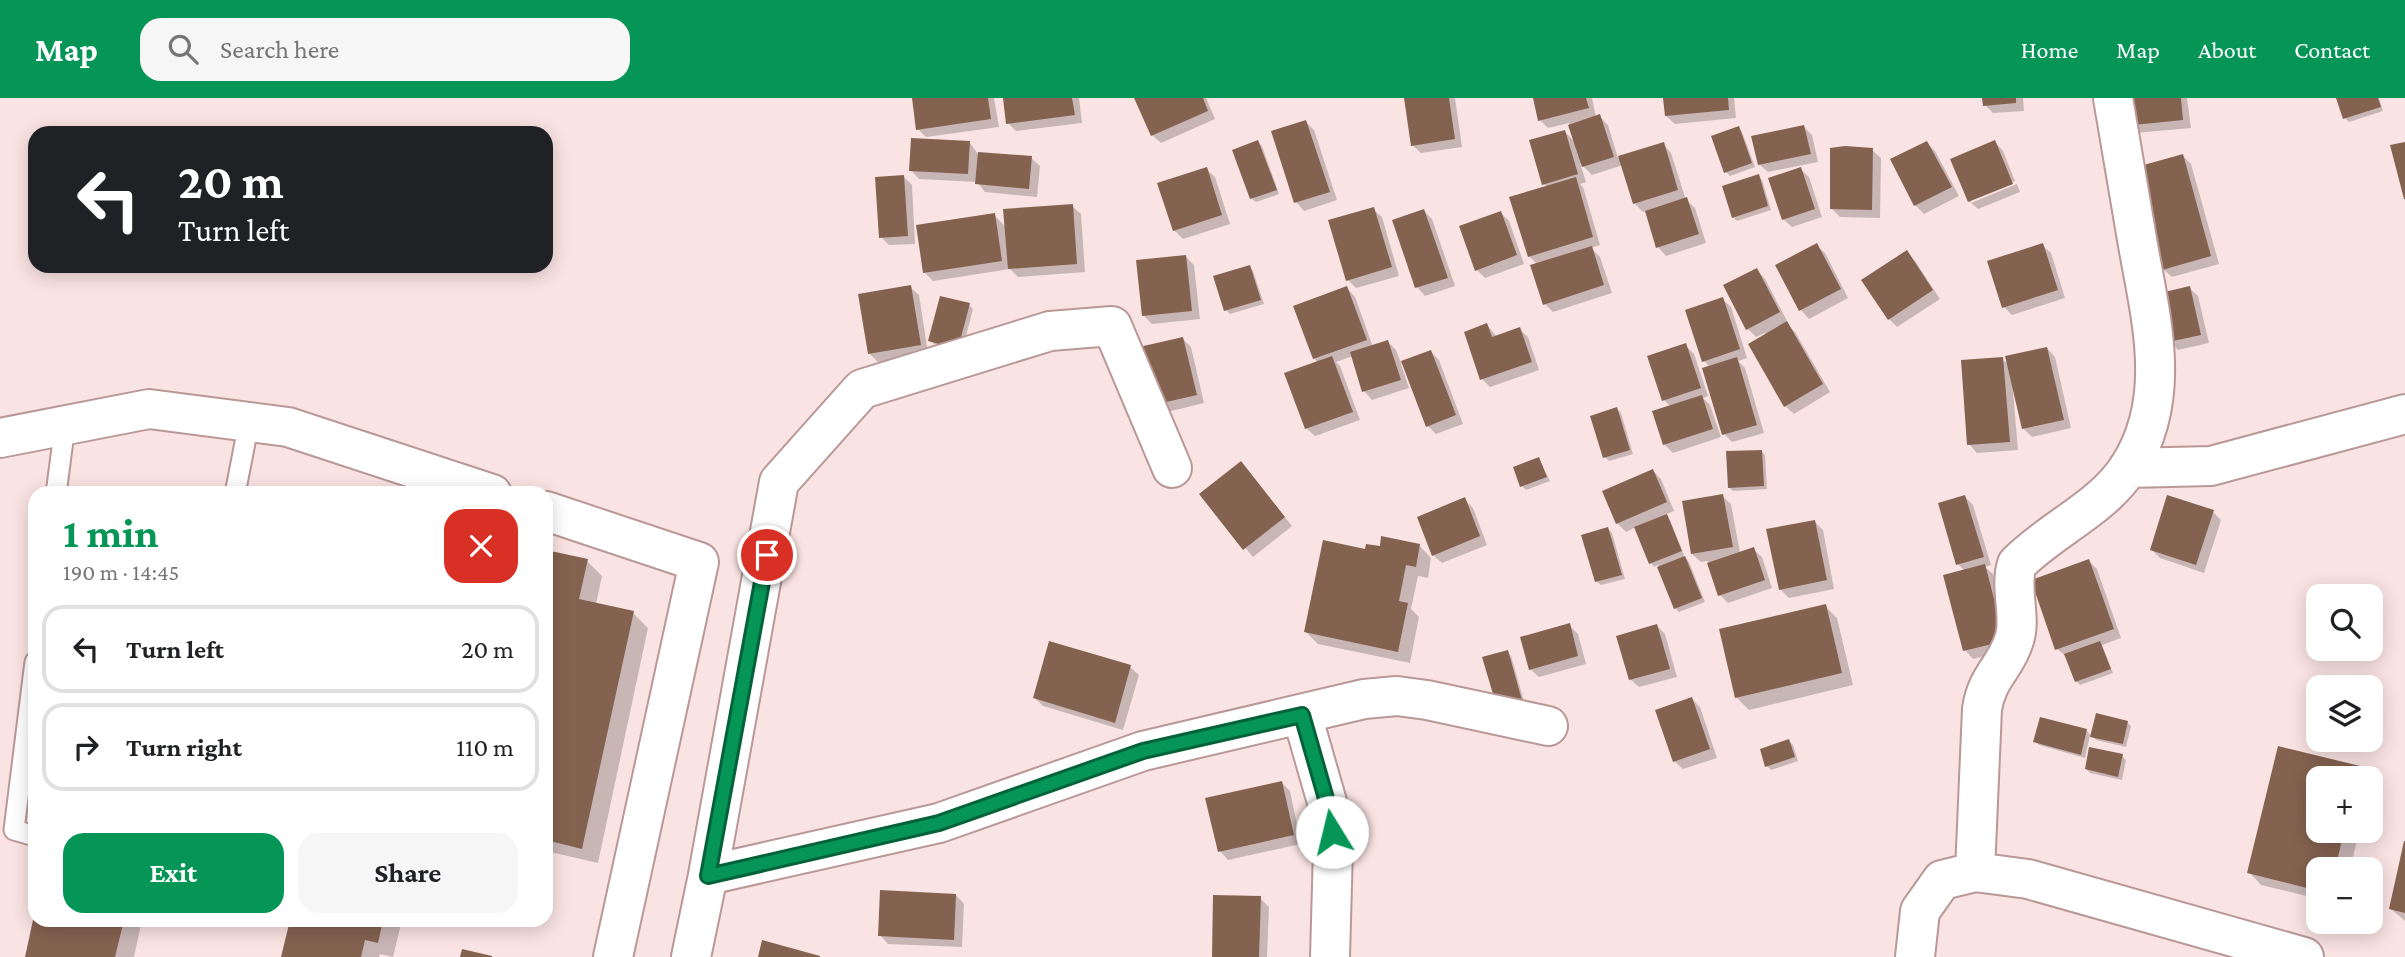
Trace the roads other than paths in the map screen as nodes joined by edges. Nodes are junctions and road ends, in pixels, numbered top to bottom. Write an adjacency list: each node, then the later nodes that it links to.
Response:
1 (2113, 98): 7 (street)
2 (2405, 414): 7 (street)
3 (249, 422): 4 (street); 9 (lane); 10 (street)
4 (65, 425): 5 (street); 8 (lane)
5 (0, 438)
6 (1172, 468): 17 (street)
7 (2128, 468): 16 (street)
8 (58, 486)
9 (237, 486)
10 (468, 486)
11 (553, 513): 18 (street)
12 (28, 715): 15 (lane)
13 (1302, 715): 14 (street); 17 (street); 20 (street)
14 (1548, 726)
15 (28, 834)
16 (1975, 872): 21 (street); 22 (street)
17 (708, 876): 19 (street)
18 (612, 957)
19 (691, 957)
20 (1330, 957)
21 (1915, 957)
22 (2304, 957)

